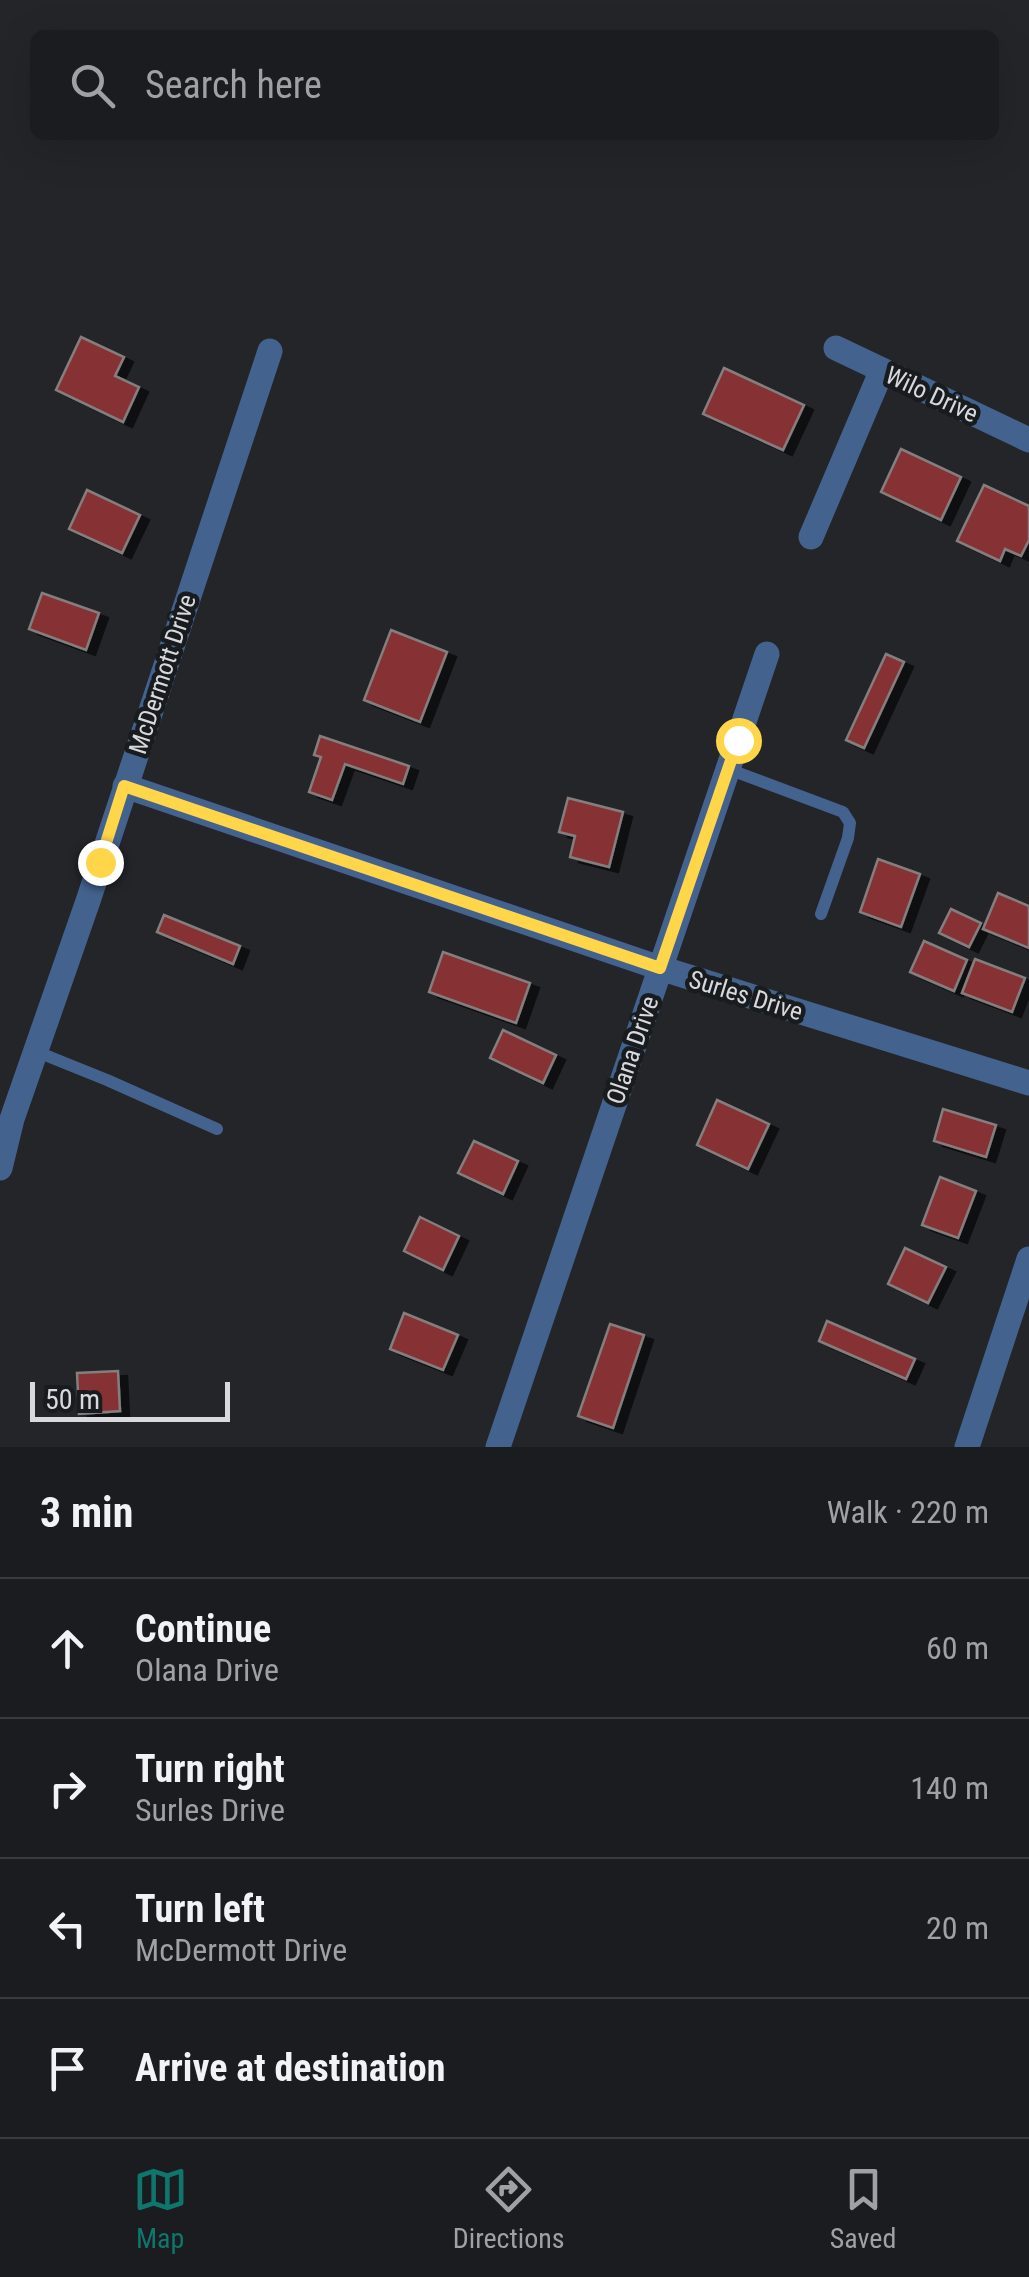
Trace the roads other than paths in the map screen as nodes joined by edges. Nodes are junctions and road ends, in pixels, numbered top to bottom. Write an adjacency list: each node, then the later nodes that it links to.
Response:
1 (836, 348): 3 (street, Wilo Drive)
2 (270, 351): 8 (street, McDermott Drive)
3 (882, 370): 4 (street, Wilo Drive); 5 (street)
4 (1029, 440)
5 (811, 536)
6 (767, 654): 7 (street, Olana Drive)
7 (728, 769): 9 (lane); 10 (street, Olana Drive)
8 (124, 786): 10 (street, Surles Drive); 11 (street, McDermott Drive)
9 (821, 914)
10 (660, 968): 12 (street, Surles Drive); 16 (street, Olana Drive)
11 (35, 1051): 13 (lane); 14 (street, McDermott Drive)
12 (1029, 1083)
13 (217, 1128)
14 (0, 1168)
15 (1029, 1259): 17 (street)
16 (498, 1447)
17 (968, 1447)

